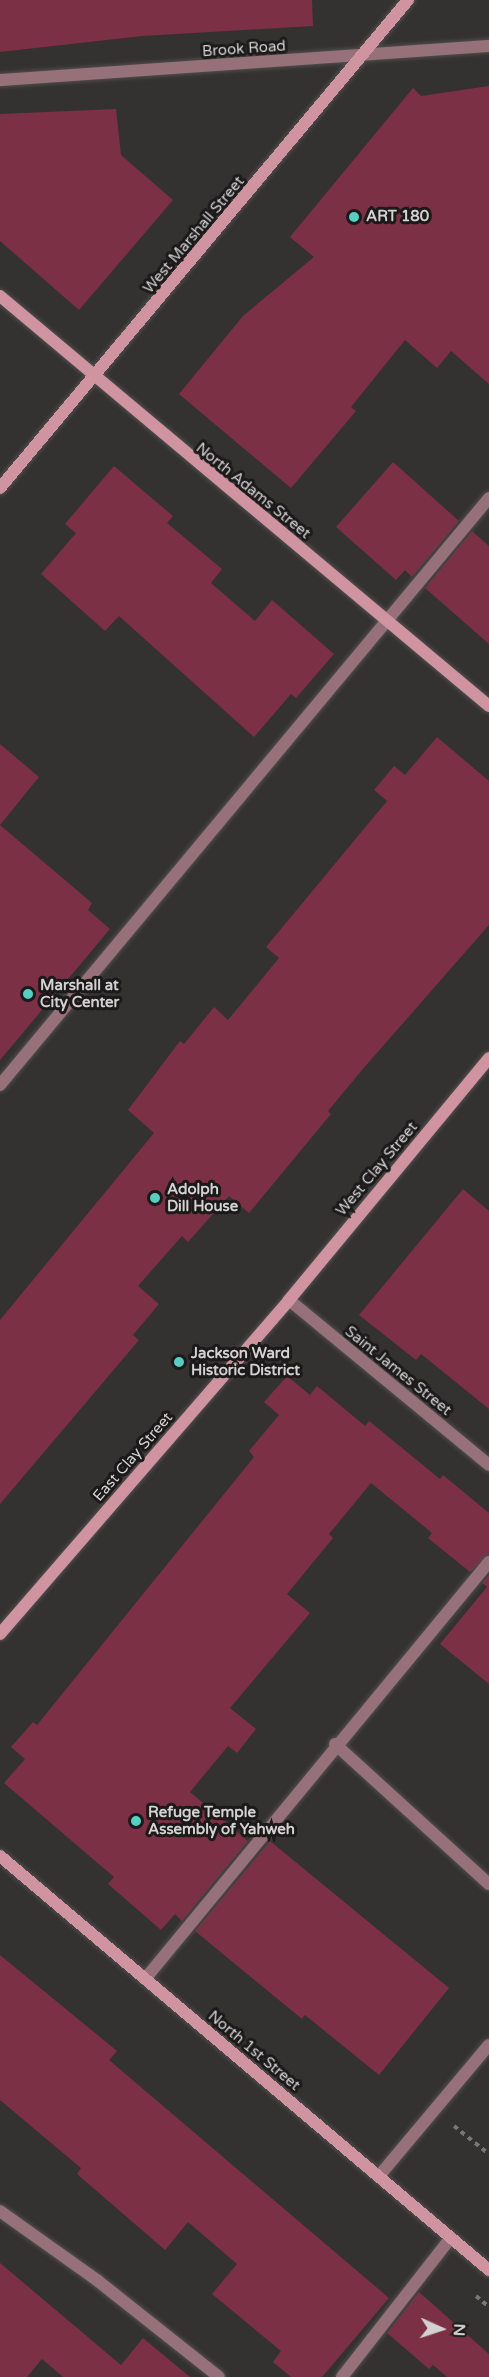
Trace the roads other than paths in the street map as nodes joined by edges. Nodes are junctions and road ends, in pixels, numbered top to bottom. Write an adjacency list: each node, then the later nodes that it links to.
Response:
1 (408, 0): 3 (street, West Marshall Street)
2 (489, 46): 3 (street, Brook Road)
3 (363, 55): 4 (street, Brook Road); 6 (street, West Marshall Street)
4 (0, 80)
5 (0, 296): 6 (street, North Adams Street)
6 (93, 377): 7 (street, West Marshall Street); 9 (street, North Adams Street)
7 (0, 488)
8 (489, 498): 9 (street)
9 (388, 620): 10 (street, North Adams Street); 12 (street)
10 (489, 706)
11 (489, 1058): 13 (street, West Clay Street)
12 (0, 1085)
13 (289, 1300): 14 (street, Saint James Street); 16 (street, East Clay Street)
14 (489, 1465)
15 (489, 1562): 17 (street)
16 (0, 1634)
17 (335, 1744): 19 (street); 20 (street)
18 (0, 1856): 20 (street, North 1st Street)
19 (489, 1884)
20 (145, 1979): 22 (street, North 1st Street)
21 (489, 2045): 22 (street)
22 (380, 2176): 24 (street, North 1st Street)
23 (0, 2211): 26 (street)
24 (450, 2239): 25 (street, North 1st Street); 27 (street)
25 (489, 2270)
26 (219, 2377)
27 (342, 2377)

